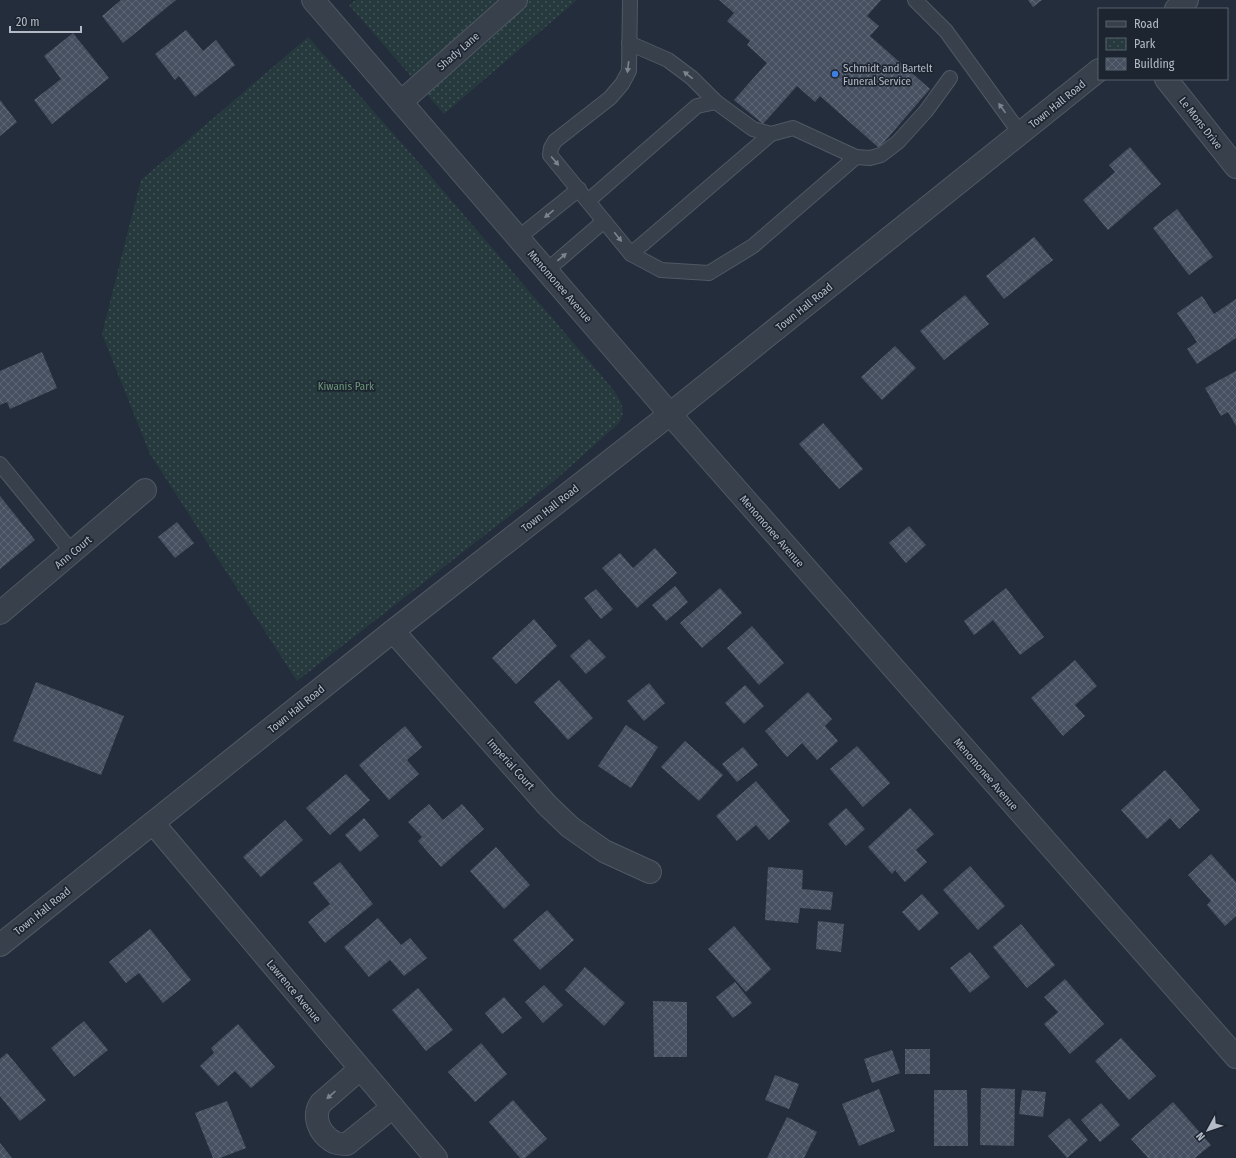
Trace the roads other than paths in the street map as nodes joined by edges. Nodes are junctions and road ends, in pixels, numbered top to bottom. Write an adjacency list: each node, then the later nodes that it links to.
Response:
1 (313, 0): 11 (street, Menomonee Avenue)
2 (516, 0): 11 (street, Shady Lane)
3 (630, 0): 7 (lane)
4 (915, 0): 13 (lane, one-way to 4)
5 (1187, 0): 6 (street)
6 (1177, 8)
7 (629, 43): 12 (lane, one-way to 7); 17 (lane, one-way to 17)
8 (1098, 71): 13 (street, Town Hall Road)
9 (950, 78): 15 (lane)
10 (1167, 80): 16 (street, Le Mons Drive)
11 (400, 102): 20 (street, Menomonee Avenue)
12 (716, 102): 14 (lane); 18 (lane)
13 (1020, 133): 23 (street, Town Hall Road)
14 (771, 134): 15 (lane); 21 (lane)
15 (856, 157): 21 (lane)
16 (1236, 167)
17 (579, 189): 18 (lane); 20 (lane, one-way to 20)
18 (588, 201): 19 (lane)
19 (604, 221): 21 (lane, one-way to 21); 22 (lane, one-way to 19)
20 (518, 238): 22 (street, Menomonee Avenue)
21 (631, 254)
22 (546, 271): 23 (street, Menomonee Avenue)
23 (670, 414): 28 (street, Town Hall Road); 32 (street, Menomonee Avenue)
24 (0, 464): 26 (lane)
25 (145, 490): 26 (street, Ann Court)
26 (72, 552): 27 (street, Ann Court)
27 (0, 612)
28 (393, 631): 29 (street, Town Hall Road); 30 (street, Imperial Court)
29 (153, 823): 31 (street, Town Hall Road); 33 (street, Lawrence Avenue)
30 (650, 872)
31 (0, 945)
32 (1236, 1057)
33 (360, 1068): 34 (street, Lawrence Avenue); 34 (street, one-way to 34)
34 (393, 1107): 35 (street, Lawrence Avenue)
35 (436, 1158)

